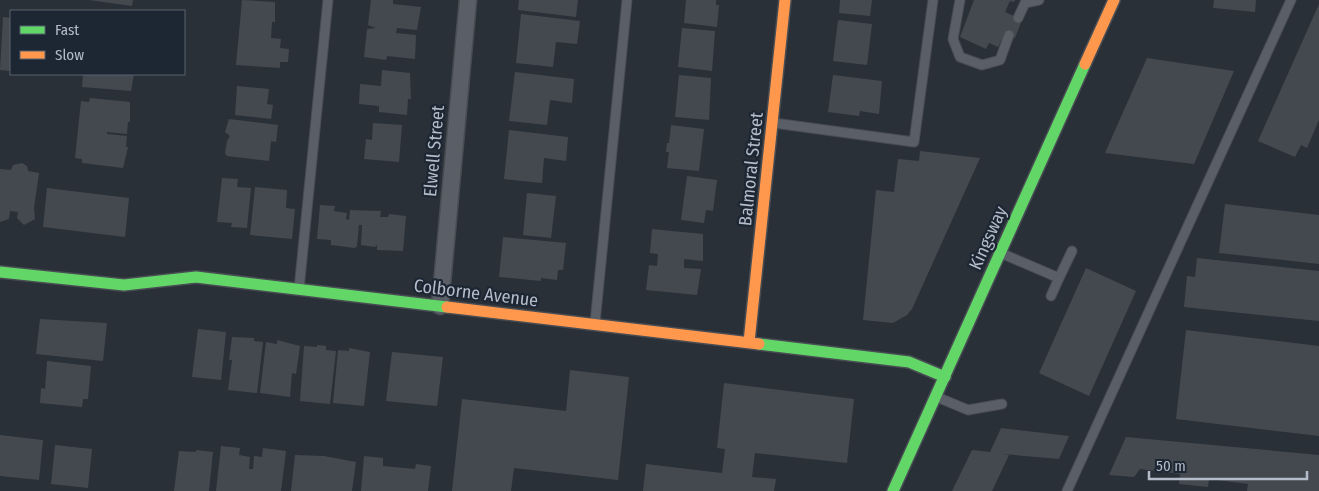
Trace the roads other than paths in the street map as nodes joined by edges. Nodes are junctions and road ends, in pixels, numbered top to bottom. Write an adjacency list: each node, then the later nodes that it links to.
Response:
1 (328, 0): 17 (lane)
2 (468, 0): 19 (street, Elwell Street)
3 (627, 0): 20 (lane)
4 (785, 0): 12 (street, Balmoral Street)
5 (933, 0): 12 (lane)
6 (960, 0): 11 (lane)
7 (1040, 0): 10 (lane)
8 (1114, 0): 14 (street, Kingsway)
9 (1291, 0): 26 (lane)
10 (1018, 18)
11 (1009, 35)
12 (774, 123): 21 (street, Balmoral Street)
13 (1072, 251): 16 (lane)
14 (1000, 253): 16 (lane); 22 (street, Kingsway)
15 (0, 272): 17 (street, Colborne Avenue)
16 (1059, 278): 18 (lane)
17 (299, 289): 19 (street, Colborne Avenue)
18 (1051, 296)
19 (440, 306): 20 (street, Colborne Avenue)
20 (594, 325): 21 (street, Colborne Avenue)
21 (749, 342): 22 (street, Colborne Avenue)
22 (945, 377): 23 (street, Kingsway)
23 (936, 397): 24 (lane); 25 (street, Kingsway)
24 (1002, 404)
25 (893, 491)
26 (1067, 491)

